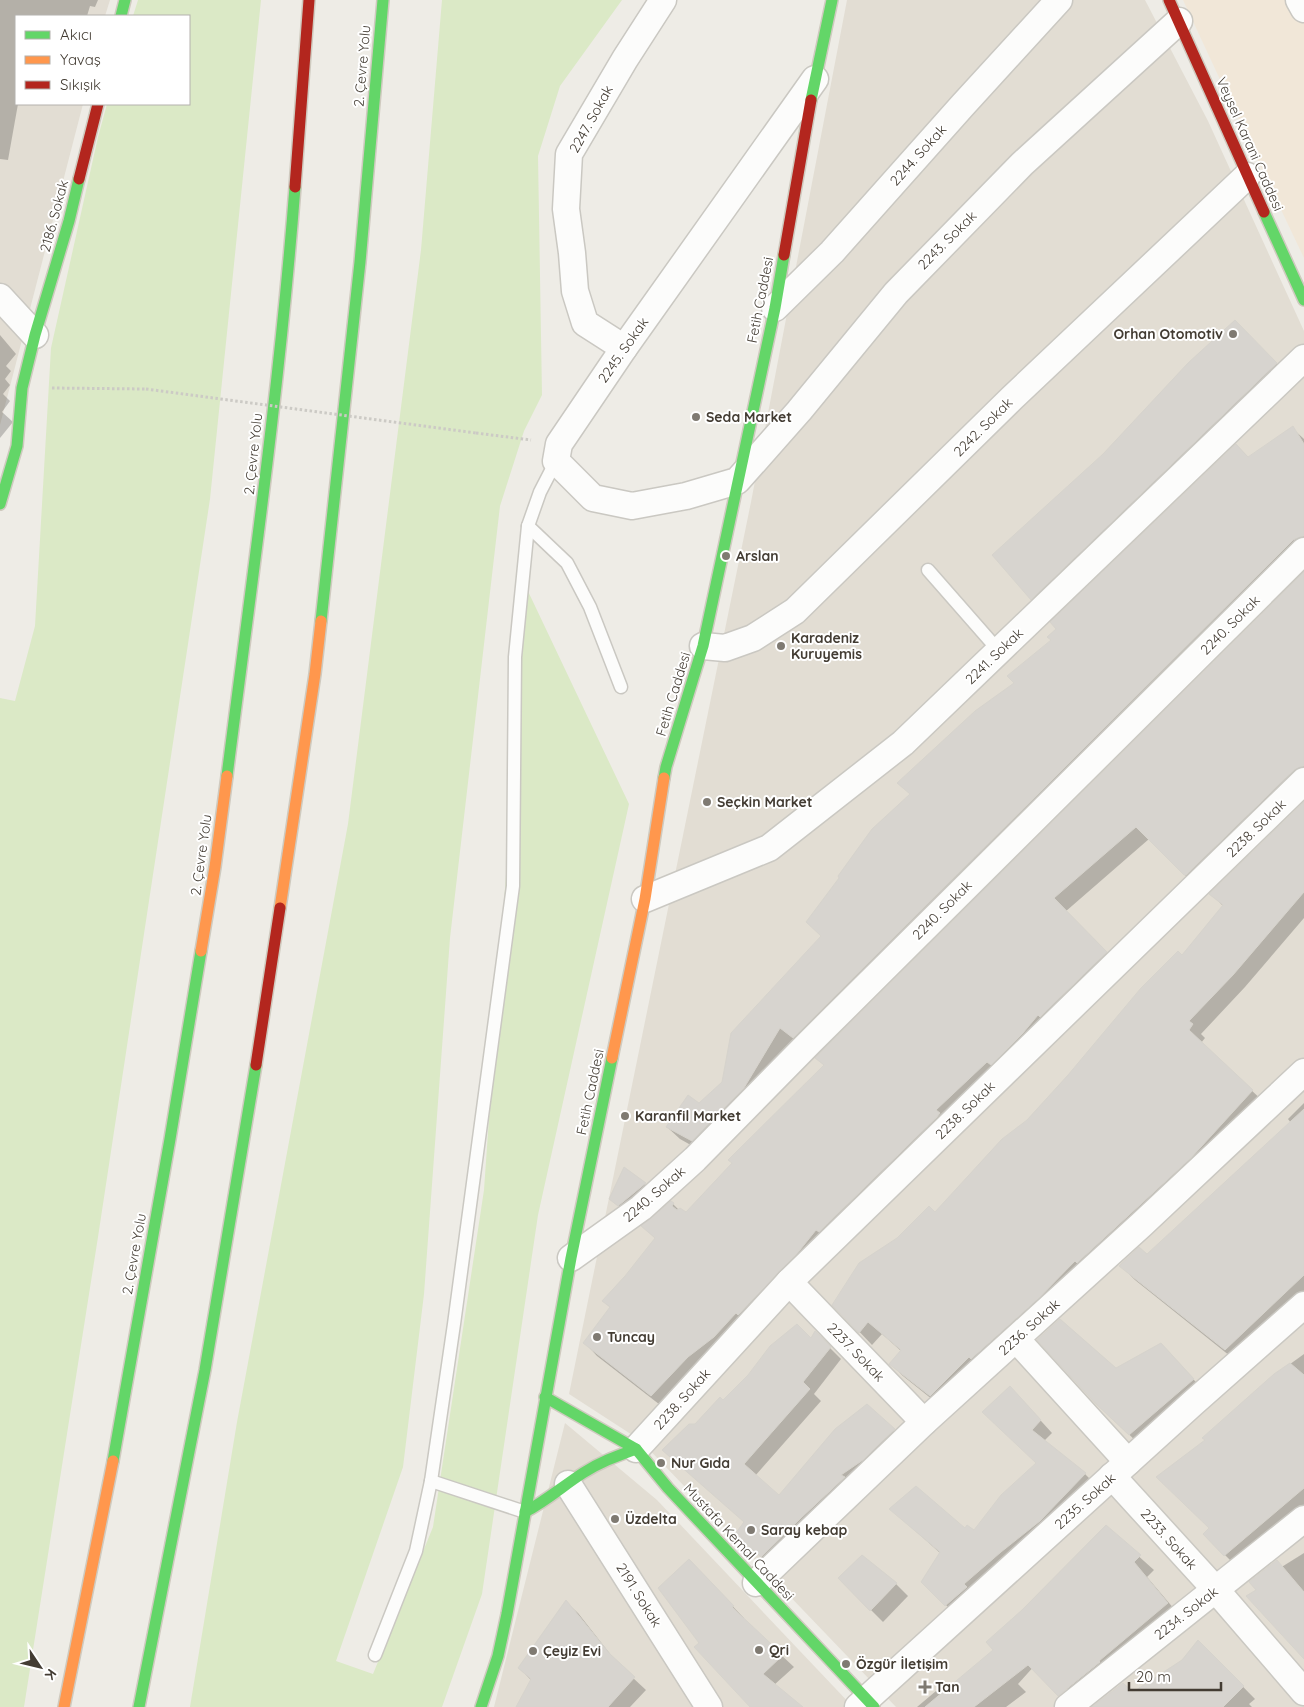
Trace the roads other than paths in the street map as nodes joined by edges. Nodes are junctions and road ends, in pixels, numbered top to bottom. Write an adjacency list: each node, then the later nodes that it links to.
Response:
1 (125, 0): 10 (main road)
2 (309, 0): 50 (main road, 2. Çevre Yolu)
3 (383, 0): 51 (main road, 2. Çevre Yolu)
4 (663, 0): 18 (street, 2247. Sokak)
5 (1059, 0): 16 (street, 2244. Sokak)
6 (1299, 0): 8 (street)
7 (832, 1): 11 (main road, Fetih Caddesi)
8 (1304, 8)
9 (1174, 10): 13 (main road, Veysel Karani Caddesi); 22 (street, 2243. Sokak)
10 (121, 15)
11 (815, 79): 16 (main road, Fetih Caddesi); 18 (street, 2245. Sokak)
12 (98, 105): 17 (main road, 2186. Sokak)
13 (1247, 176): 15 (main road, Veysel Karani Caddesi); 27 (street, 2242. Sokak)
14 (0, 297): 17 (street)
15 (1304, 300)
16 (775, 308): 22 (main road, Fetih Caddesi)
17 (35, 335): 21 (main road, 2186. Sokak)
18 (624, 348): 20 (street, 2245. Sokak)
19 (1304, 358): 28 (street, 2241. Sokak)
20 (558, 452): 22 (street); 24 (lane)
21 (8, 455): 23 (main road, 2186. Sokak)
22 (737, 481): 27 (main road, Fetih Caddesi)
23 (0, 504)
24 (528, 526): 29 (lane); 41 (lane)
25 (1304, 551): 33 (street, 2240. Sokak)
26 (928, 570): 28 (lane)
27 (703, 646): 31 (main road, Fetih Caddesi)
28 (999, 650): 31 (street, 2241. Sokak)
29 (620, 687)
30 (1304, 781): 34 (street, 2238. Sokak)
31 (645, 899): 33 (main road, Fetih Caddesi)
32 (1304, 1072): 36 (street, 2236. Sokak)
33 (571, 1258): 37 (main road, Fetih Caddesi)
34 (788, 1282): 38 (street, 2237. Sokak); 39 (street, 2238. Sokak)
35 (1304, 1305): 40 (street, 2235. Sokak)
36 (1016, 1339): 38 (street, 2236. Sokak); 40 (street, 2233. Sokak)
37 (545, 1397): 39 (main road, Mustafa Kemal Caddesi); 43 (main road, Fetih Caddesi)
38 (924, 1422): 45 (street, 2236. Sokak)
39 (636, 1449): 42 (main road); 45 (main road, Mustafa Kemal Caddesi)
40 (1120, 1469): 46 (street, 2233. Sokak); 49 (street, 2235. Sokak)
41 (431, 1481): 43 (lane); 47 (lane)
42 (568, 1484): 43 (main road); 53 (street, 2191. Sokak)
43 (525, 1512): 52 (main road, Fetih Caddesi)
44 (1304, 1519): 46 (street, 2234. Sokak)
45 (756, 1583): 49 (main road, Mustafa Kemal Caddesi)
46 (1216, 1590): 48 (street, 2233. Sokak); 54 (street, 2234. Sokak)
47 (375, 1655)
48 (1304, 1692)
49 (866, 1704)
50 (64, 1707)
51 (139, 1707)
52 (481, 1707)
53 (710, 1707)
54 (1068, 1707)

